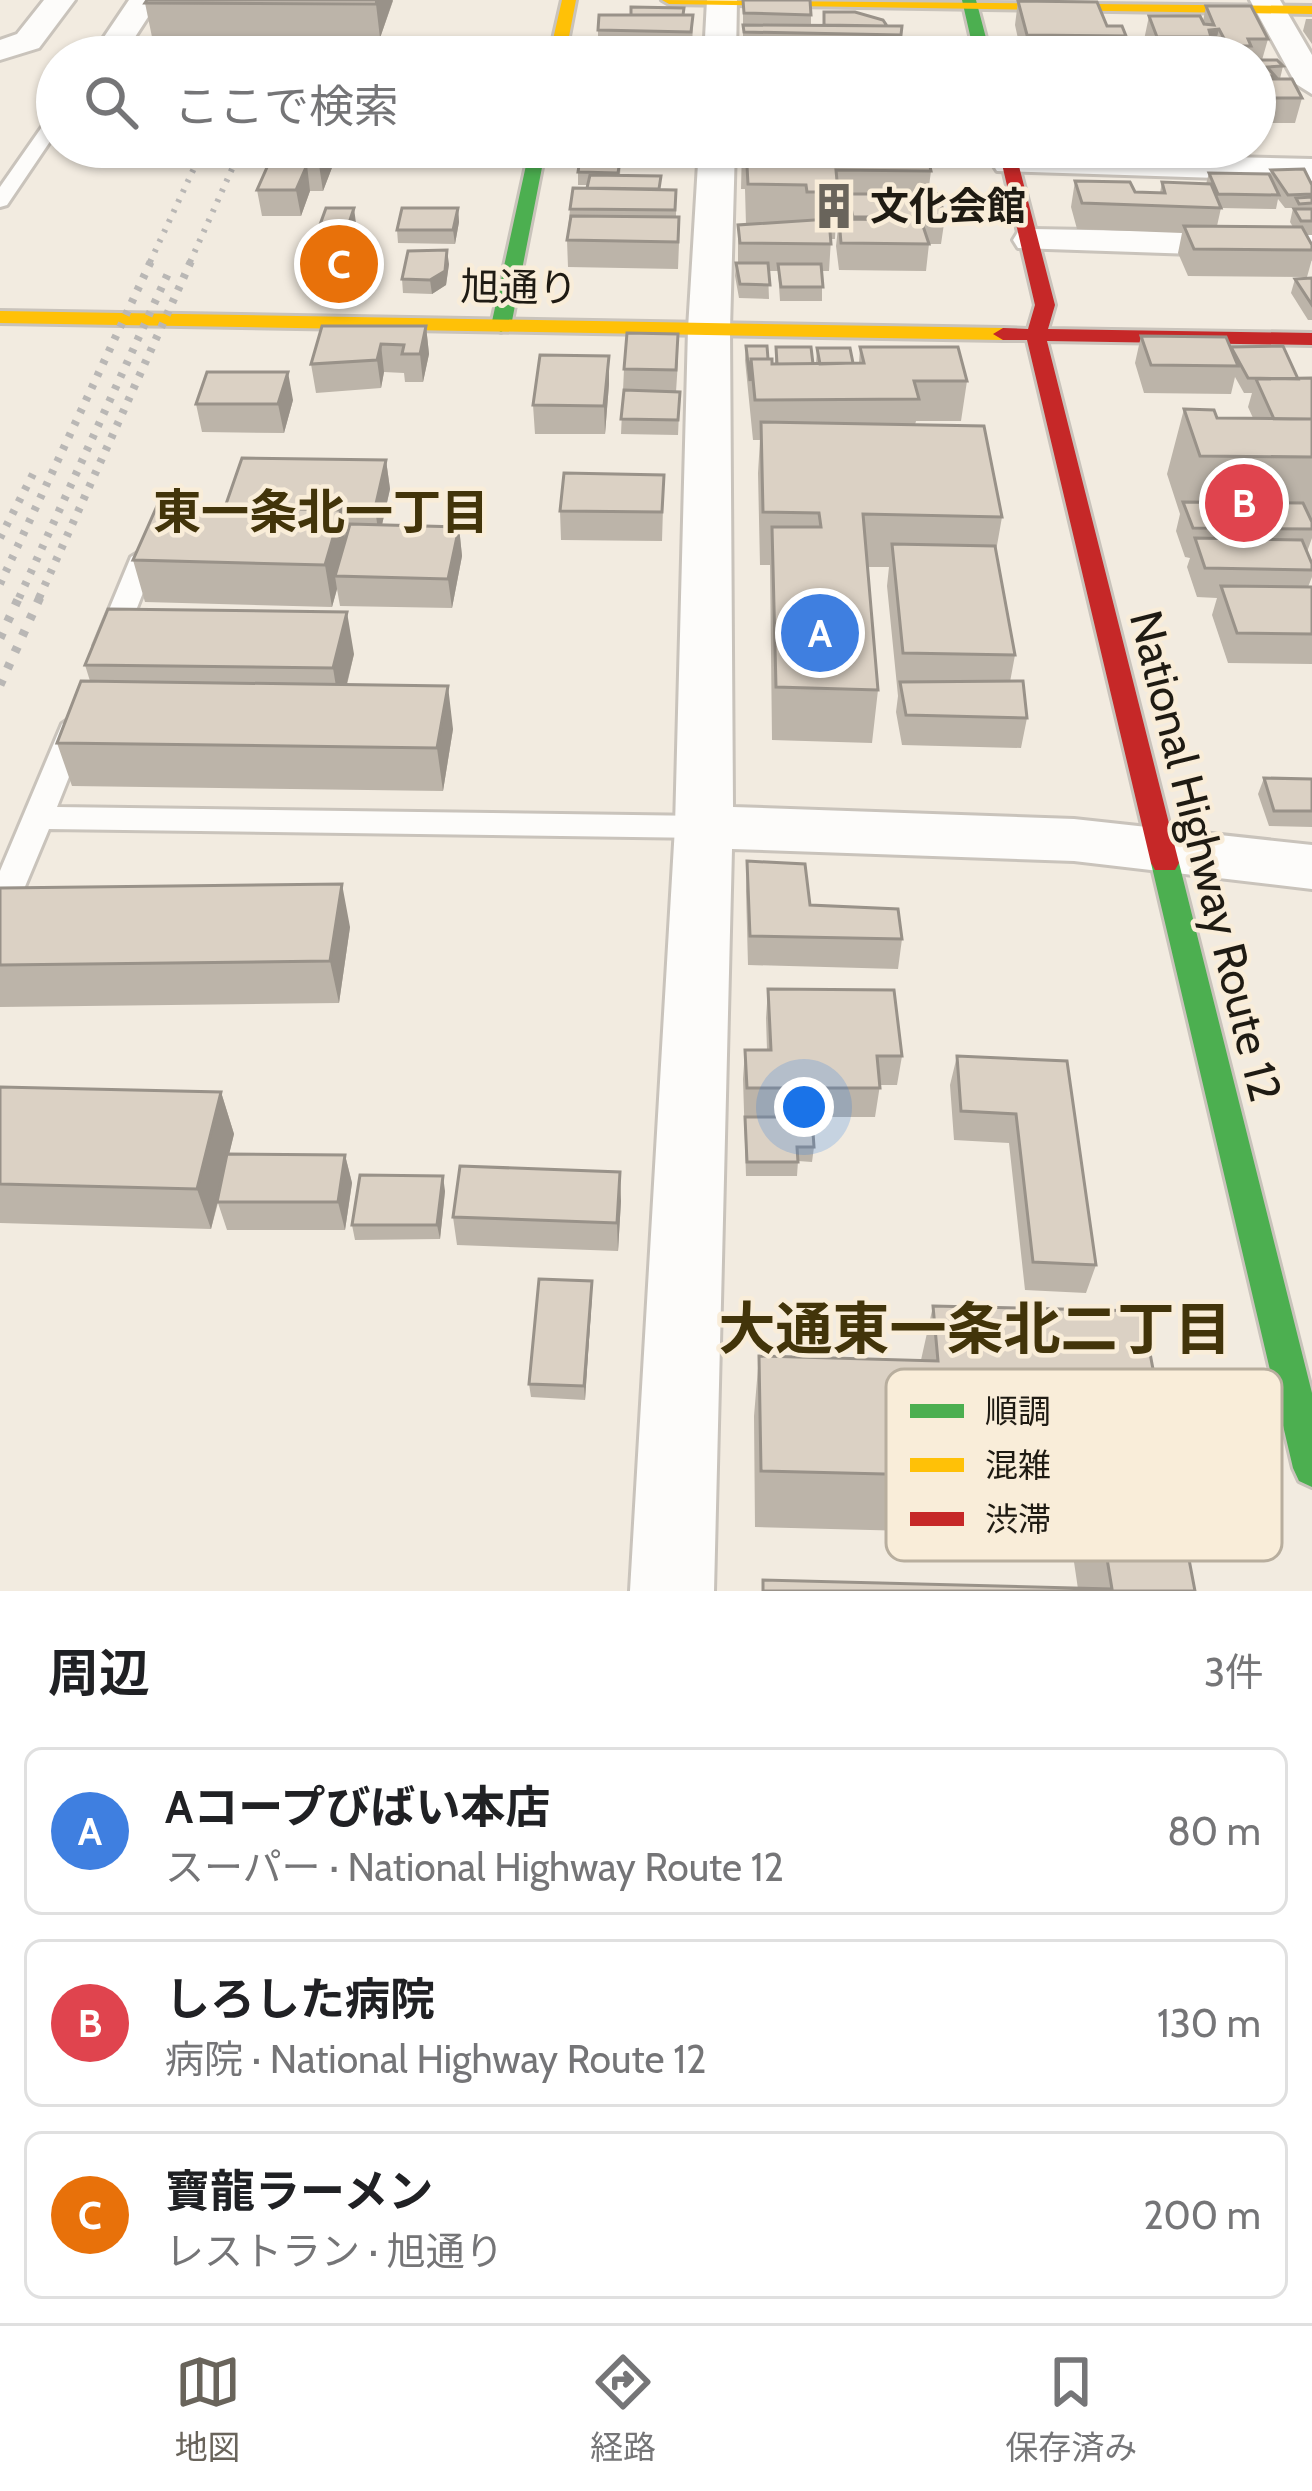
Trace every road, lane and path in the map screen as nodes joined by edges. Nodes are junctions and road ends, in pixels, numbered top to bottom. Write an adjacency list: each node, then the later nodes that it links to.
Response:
1 (60, 0): 15 (street)
2 (144, 0): 10 (street)
3 (569, 0): 11 (main road)
4 (669, 0): 5 (main road)
5 (722, 0): 6 (main road); 12 (street)
6 (936, 2): 7 (main road); 13 (main road)
7 (969, 2): 8 (main road); 14 (main road)
8 (1268, 5): 9 (main road); 18 (street)
9 (1312, 10)
10 (120, 36)
11 (561, 36)
12 (721, 36)
13 (943, 36)
14 (978, 36)
15 (0, 50)
16 (0, 62): 17 (street)
17 (36, 63)
18 (1312, 84)
19 (36, 149): 25 (lane)
20 (534, 168): 30 (main road)
21 (716, 168): 31 (street)
22 (1012, 168): 26 (main road, National Highway Route 12)
23 (1271, 168): 24 (street)
24 (1312, 170)
25 (0, 201)
26 (1032, 240): 27 (street); 32 (main road, National Highway Route 12)
27 (1312, 246)
28 (1004, 306): 32 (main road)
29 (0, 317): 30 (main road, 旭通り)
30 (501, 326): 31 (main road, 旭通り)
31 (710, 329): 32 (main road, 旭通り); 36 (street)
32 (1036, 335): 33 (main road, 旭通り); 37 (main road, National Highway Route 12)
33 (1312, 339)
34 (144, 557): 35 (lane)
35 (38, 818): 36 (lane); 39 (lane)
36 (704, 827): 37 (street); 41 (street)
37 (1161, 848): 38 (street); 40 (main road, National Highway Route 12)
38 (1312, 867)
39 (0, 908)
40 (1312, 1468)
41 (672, 1591)

